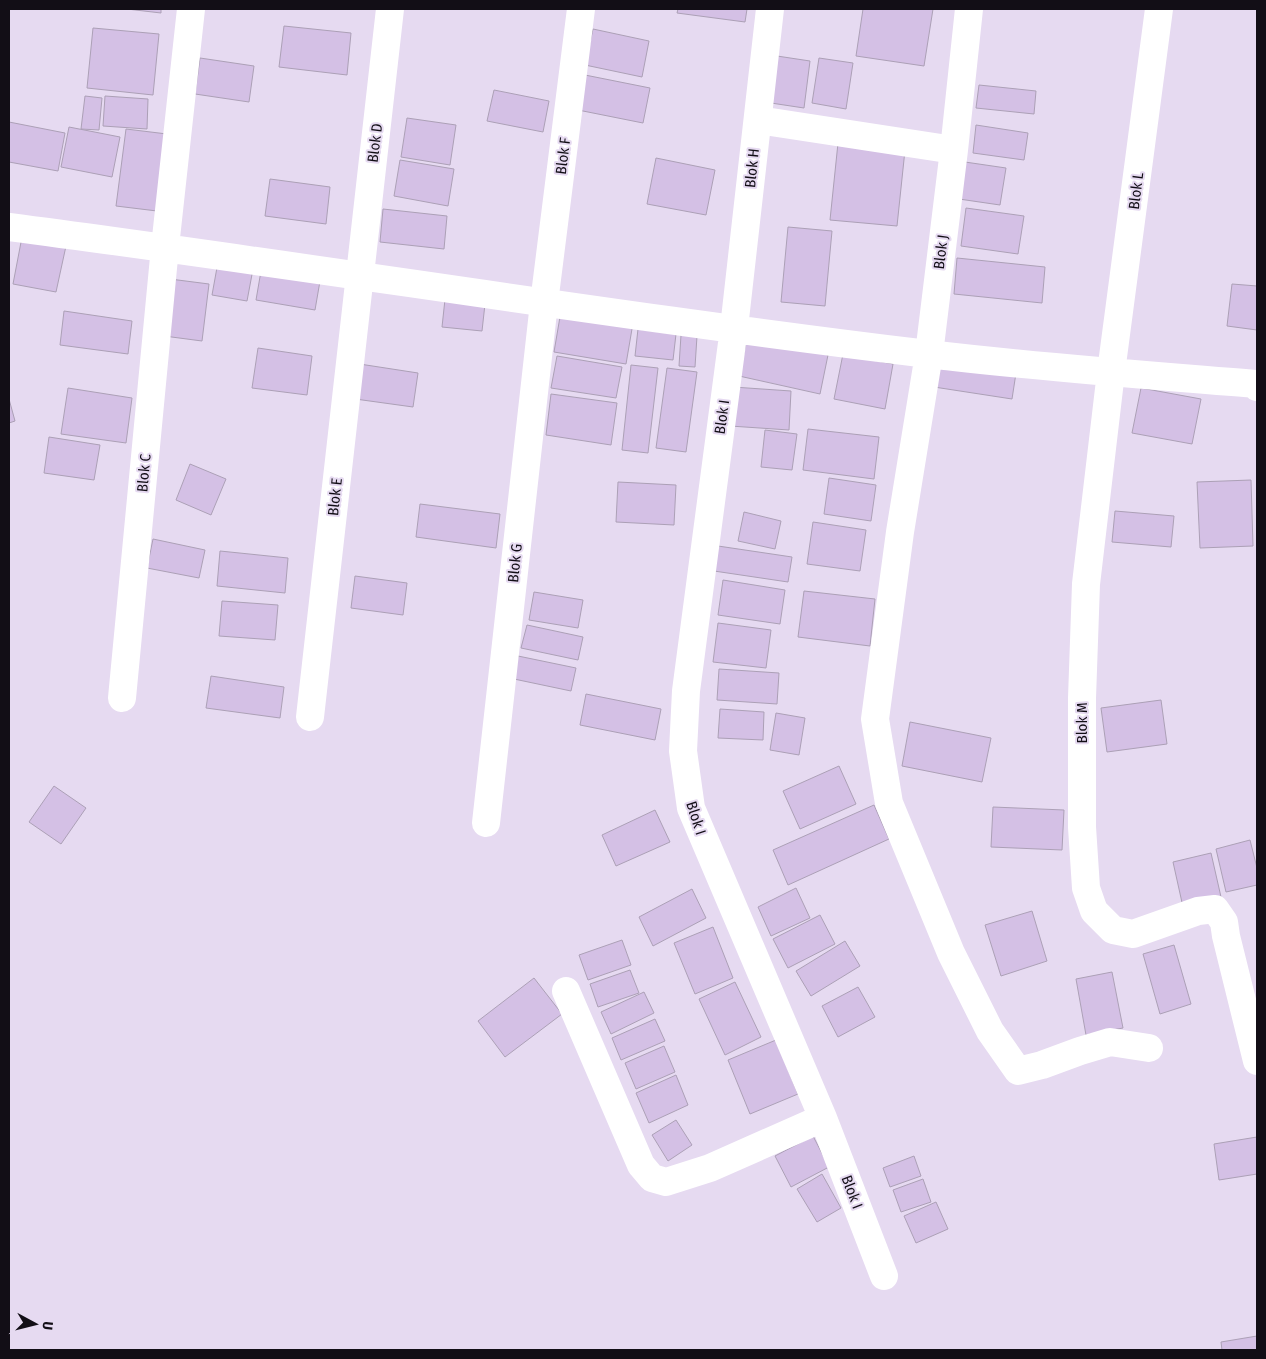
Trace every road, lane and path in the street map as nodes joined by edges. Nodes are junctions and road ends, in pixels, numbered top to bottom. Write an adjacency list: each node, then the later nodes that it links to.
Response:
1 (191, 9): 10 (street, Blok C)
2 (390, 9): 11 (street, Blok D)
3 (581, 9): 12 (street, Blok F)
4 (770, 9): 7 (street, Blok H)
5 (969, 9): 8 (street, Blok J)
6 (1159, 9): 15 (street, Blok L)
7 (758, 120): 8 (street); 13 (street, Blok H)
8 (954, 150): 14 (street, Blok J)
9 (9, 227): 10 (street)
10 (165, 247): 11 (street); 17 (street, Blok C)
11 (360, 277): 12 (street); 18 (street, Blok E)
12 (544, 302): 13 (street); 19 (street, Blok G)
13 (734, 328): 14 (street); 23 (street, Blok I)
14 (929, 354): 15 (street); 21 (street, Blok J)
15 (1111, 372): 16 (street); 22 (street, Blok M)
16 (1256, 385)
17 (122, 698)
18 (310, 717)
19 (486, 823)
20 (566, 991): 23 (street)
21 (1149, 1048)
22 (1257, 1060)
23 (823, 1118): 24 (street, Blok I)
24 (884, 1276)

